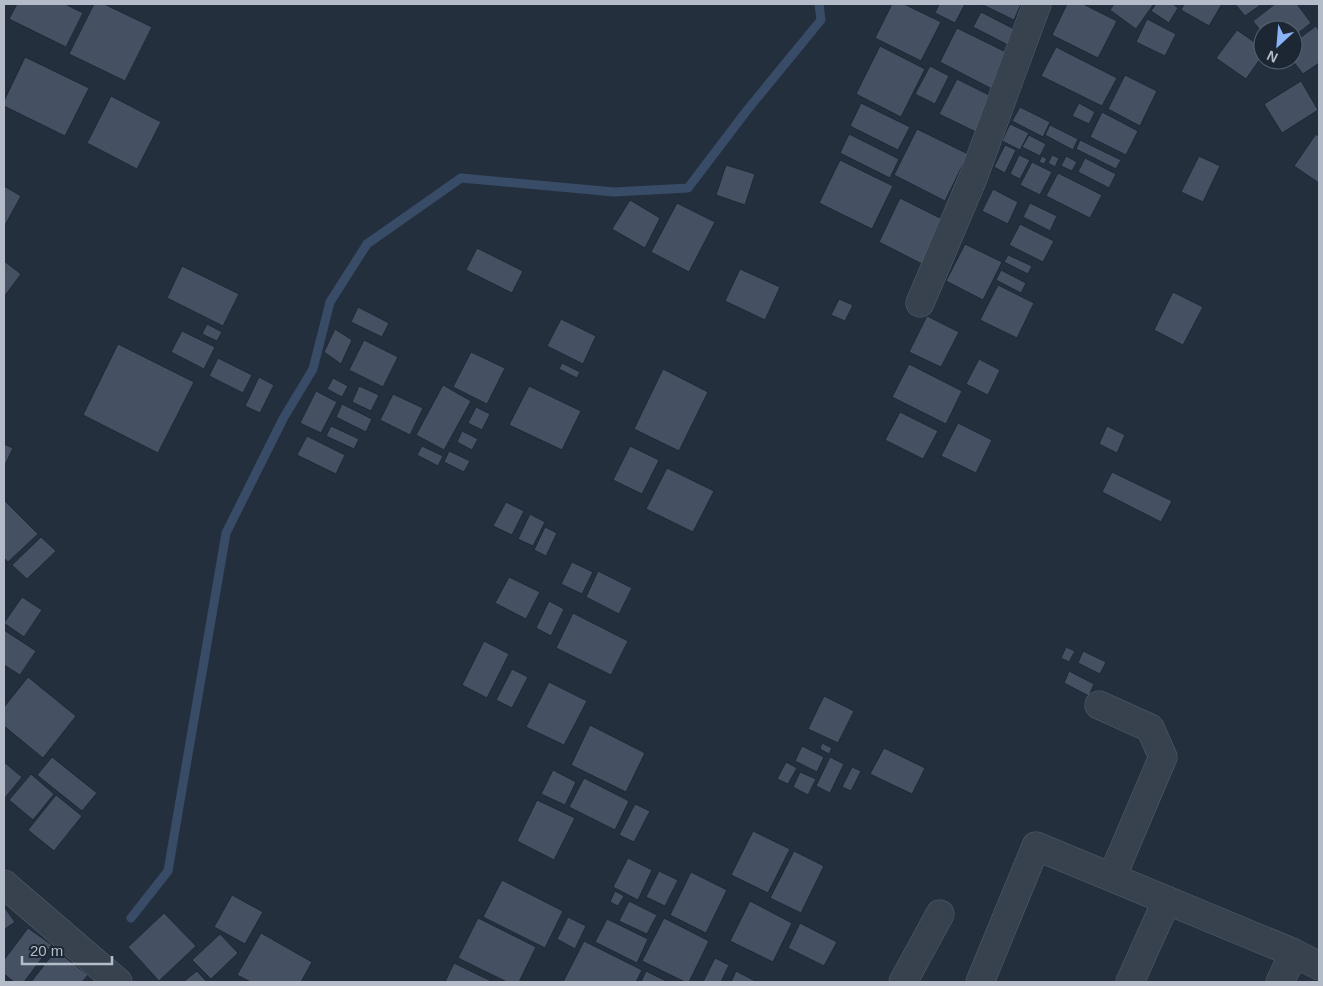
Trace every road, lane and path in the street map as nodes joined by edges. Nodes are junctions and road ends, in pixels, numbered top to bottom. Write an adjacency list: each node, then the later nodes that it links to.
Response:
1 (1037, 4): 2 (street)
2 (920, 303)
3 (1099, 705): 4 (street)
4 (1112, 877): 6 (street); 12 (street)
5 (4, 884): 10 (street)
6 (1167, 900): 8 (street); 13 (street)
7 (940, 914): 11 (street)
8 (1294, 953): 9 (street); 14 (street)
9 (1319, 966)
10 (118, 982)
11 (903, 982)
12 (980, 982)
13 (1130, 982)
14 (1280, 982)

